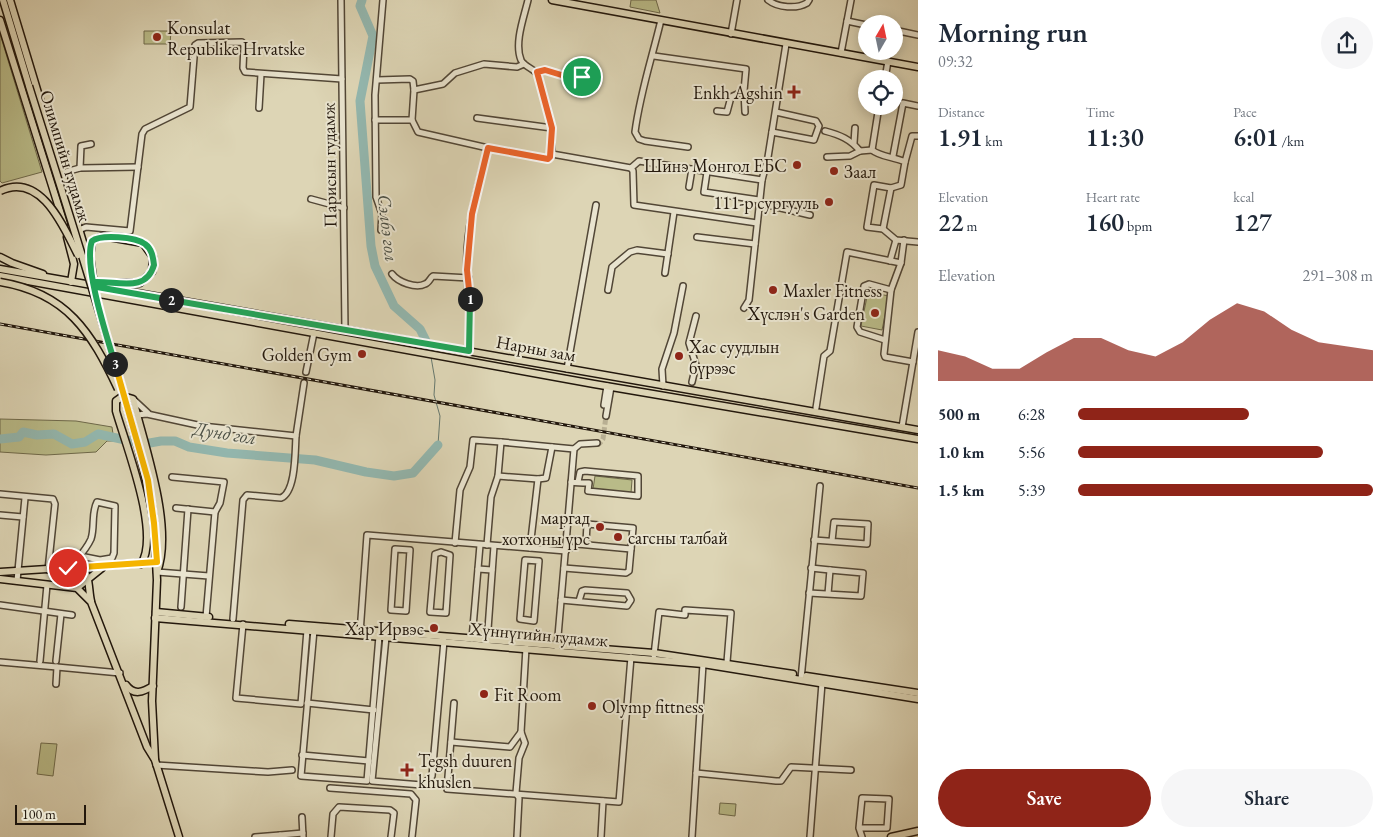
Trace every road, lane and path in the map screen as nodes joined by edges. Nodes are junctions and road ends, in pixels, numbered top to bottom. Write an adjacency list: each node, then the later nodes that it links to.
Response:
1 (3, 0): 91 (main road, Олимпийн гудамж, bridge)
2 (10, 0): 62 (main road)
3 (341, 0): 29 (street, Парисын гудамж)
4 (384, 0): 30 (street)
5 (528, 0): 23 (street)
6 (552, 0): 11 (main road)
7 (737, 0): 17 (street)
8 (768, 0): 9 (street)
9 (809, 0)
10 (851, 0): 14 (street)
11 (575, 2): 13 (main road)
12 (0, 20): 71 (main road)
13 (661, 20): 17 (main road); 21 (street)
14 (847, 21): 15 (street); 20 (street)
15 (858, 23)
16 (903, 32): 18 (street)
17 (731, 34): 19 (main road)
18 (918, 35)
19 (786, 44): 20 (main road); 37 (street)
20 (841, 53): 22 (main road)
21 (654, 56): 32 (street); 49 (street)
22 (888, 61): 24 (main road); 26 (street)
23 (524, 64): 27 (street); 31 (street)
24 (918, 67)
25 (592, 70): 27 (street)
26 (886, 70)
27 (537, 72): 42 (street)
28 (262, 74): 29 (street); 34 (street); 58 (street)
29 (342, 79): 72 (street, Парисын гудамж)
30 (377, 80): 31 (street); 40 (street)
31 (414, 90): 41 (street)
32 (744, 91): 35 (street); 36 (street)
33 (918, 106): 54 (street)
34 (259, 108)
35 (717, 111)
36 (746, 112)
37 (776, 112): 45 (street); 45 (street)
38 (878, 115): 51 (street)
39 (478, 118): 42 (street)
40 (375, 120): 41 (street); 80 (street)
41 (412, 120): 50 (street)
42 (552, 128): 53 (street)
43 (855, 128): 47 (street)
44 (825, 131): 47 (street)
45 (772, 132): 63 (street)
46 (918, 136): 56 (street)
47 (854, 143): 52 (street)
48 (91, 144): 57 (street)
49 (688, 147)
50 (488, 148): 53 (street); 95 (street)
51 (872, 150): 52 (street); 54 (street)
52 (860, 151): 55 (street)
53 (552, 154): 59 (street)
54 (893, 156): 56 (street)
55 (827, 157)
56 (904, 162): 65 (street)
57 (80, 168): 58 (street); 62 (street)
58 (138, 168): 79 (street)
59 (631, 168): 60 (street); 73 (street)
60 (692, 169): 61 (street); 64 (street)
61 (707, 172): 63 (street); 68 (street)
62 (62, 174): 69 (main road)
63 (762, 180): 68 (street)
64 (689, 187)
65 (891, 188): 78 (street); 78 (street)
66 (0, 191): 91 (main road, bridge)
67 (311, 199): 72 (street)
68 (759, 201): 74 (street); 77 (street)
69 (71, 204): 71 (main road); 75 (main road)
70 (596, 205): 118 (street)
71 (58, 208): 76 (main road)
72 (344, 208): 112 (street, Парисын гудамж)
73 (674, 212): 77 (street); 86 (street)
74 (810, 215)
75 (76, 219): 76 (main road); 79 (main road)
76 (63, 222): 98 (main road)
77 (757, 223): 85 (street)
78 (883, 229): 82 (street)
79 (79, 230): 99 (main road)
80 (381, 230)
81 (697, 237): 85 (street)
82 (896, 240): 83 (street); 88 (street)
83 (904, 240): 84 (street); 89 (street)
84 (918, 242)
85 (755, 244): 106 (street)
86 (668, 254): 92 (street); 101 (street)
87 (0, 257): 96 (main road)
88 (890, 261): 89 (street); 128 (street)
89 (901, 263): 102 (street)
90 (0, 270): 96 (main road, Нарны зам)
91 (87, 273): 105 (main road, Олимпийн гудамж, bridge)
92 (665, 273)
93 (392, 274): 95 (street)
94 (0, 276): 104 (main road, Нарны зам)
95 (468, 278): 116 (street)
96 (64, 281): 98 (main road, Нарны зам)
97 (0, 282): 126 (main road, bridge)
98 (74, 283): 99 (main road, Нарны зам)
99 (96, 285): 103 (main road, Нарны зам); 105 (main road, bridge)
100 (683, 286): 124 (street)
101 (608, 290)
102 (891, 290): 115 (street); 115 (street)
103 (129, 293): 104 (main road); 107 (main road, Нарны зам)
104 (128, 301): 110 (main road, Нарны зам)
105 (98, 304): 126 (main road, Олимпийн гудамж, bridge)
106 (744, 308)
107 (238, 311): 108 (main road, Нарны зам); 110 (main road)
108 (248, 314): 111 (main road); 112 (main road, Нарны зам)
109 (696, 316): 122 (street)
110 (238, 320): 111 (main road, Нарны зам)
111 (247, 322): 114 (main road, Нарны зам)
112 (344, 330): 116 (main road, Нарны зам)
113 (918, 332): 117 (street)
114 (314, 333): 119 (street); 120 (main road, Нарны зам)
115 (885, 340): 117 (street)
116 (469, 351): 118 (main road, Нарны зам)
117 (913, 362): 133 (street)
118 (568, 369): 120 (main road); 124 (main road, Нарны зам)
119 (306, 372)
120 (568, 379): 123 (main road, Нарны зам)
121 (304, 382): 135 (street)
122 (692, 382)
123 (609, 386): 130 (street); 131 (main road, Нарны зам)
124 (663, 386): 127 (main road, Нарны зам)
125 (133, 399): 129 (street); 132 (main road); 171 (main road)
126 (127, 407): 170 (main road, Олимпийн гудамж, bridge)
127 (791, 408): 131 (main road); 133 (main road, Нарны зам)
128 (816, 408)
129 (153, 415): 132 (street); 135 (street)
130 (604, 416)
131 (790, 417): 136 (main road, Нарны зам)
132 (138, 418): 182 (main road)
133 (902, 427): 134 (main road, Нарны зам)
134 (918, 430)
135 (296, 439): 202 (street)
136 (918, 439)
137 (501, 442): 139 (street); 141 (street); 159 (street)
138 (597, 443): 140 (street)
139 (552, 447): 140 (street); 143 (street)
140 (574, 449): 144 (street)
141 (498, 476): 143 (street); 161 (street)
142 (172, 477): 151 (street)
143 (538, 479): 164 (street)
144 (571, 482): 145 (street); 155 (street)
145 (578, 482): 145 (street)
146 (820, 486): 156 (street)
147 (0, 494): 148 (street)
148 (25, 498): 153 (street); 176 (street)
149 (176, 508): 150 (street)
150 (188, 509): 151 (street); 183 (street)
151 (215, 512): 184 (street)
152 (0, 515): 153 (street)
153 (24, 517): 181 (street)
154 (404, 538): 157 (street); 163 (street); 205 (street)
155 (567, 540): 165 (street); 166 (street)
156 (814, 540): 158 (street); 175 (street)
157 (441, 541): 159 (street); 167 (street)
158 (832, 541): 158 (street)
159 (455, 543): 160 (street)
160 (480, 545): 161 (street); 177 (street)
161 (487, 545): 162 (street)
162 (494, 546): 164 (street); 178 (street)
163 (403, 549): 163 (street)
164 (532, 549): 165 (street); 169 (street)
165 (566, 549): 166 (street); 174 (street)
166 (631, 549): 174 (street)
167 (441, 552): 167 (street)
168 (80, 556): 168 (street); 173 (street)
169 (532, 560): 169 (street)
170 (157, 562): 171 (main road); 182 (main road, Олимпийн гудамж)
171 (141, 564): 172 (main road)
172 (105, 566): 173 (main road); 186 (main road)
173 (76, 567): 176 (main road); 186 (main road)
174 (564, 568): 192 (street)
175 (811, 568): 179 (street); 190 (street)
176 (48, 570): 181 (main road)
177 (478, 570): 178 (street); 207 (street)
178 (492, 570): 209 (street)
179 (830, 570): 191 (street); 191 (street)
180 (0, 572): 181 (main road)
181 (18, 572): 187 (street)
182 (157, 572): 183 (street); 200 (main road)
183 (184, 574): 184 (street); 196 (street)
184 (209, 576): 201 (street)
185 (0, 579): 187 (main road)
186 (89, 579): 189 (main road); 193 (main road)
187 (17, 581): 188 (main road)
188 (47, 584): 189 (main road); 197 (street)
189 (77, 588): 193 (main road)
190 (809, 593): 191 (street); 220 (street)
191 (828, 594)
192 (561, 600): 194 (street); 211 (street)
193 (91, 602): 219 (main road)
194 (579, 602): 194 (street)
195 (0, 605): 197 (street)
196 (181, 607)
197 (44, 612): 198 (street); 214 (street)
198 (61, 614): 199 (street); 217 (street)
199 (72, 615)
200 (156, 615): 201 (main road, Хүннүгийн гудамж); 203 (main road, Хүннүгийн гудамж); 224 (main road)
201 (206, 617): 202 (main road, Хүннүгийн гудамж)
202 (233, 619): 205 (main road, Хүннүгийн гудамж)
203 (243, 624): 204 (main road, Хүннүгийн гудамж); 204 (street)
204 (310, 630): 205 (main road, Хүннүгийн гудамж); 227 (street)
205 (360, 632): 206 (main road, Хүннүгийн гудамж); 207 (main road, Хүннүгийн гудамж)
206 (382, 636): 208 (main road, Хүннүгийн гудамж); 208 (street); 229 (street)
207 (472, 638): 209 (main road, Хүннүгийн гудамж)
208 (444, 642): 209 (main road, Хүннүгийн гудамж)
209 (487, 642): 210 (main road, Хүннүгийн гудамж); 211 (main road, Хүннүгийн гудамж)
210 (524, 648): 211 (main road, Хүннүгийн гудамж); 230 (street)
211 (557, 648): 212 (main road, Хүннүгийн гудамж); 213 (main road, Хүннүгийн гудамж)
212 (654, 656): 213 (main road, Хүннүгийн гудамж); 216 (main road, Хүннүгийн гудамж); 216 (street); 218 (main road, Хүннүгийн гудамж)
213 (631, 657): 241 (street)
214 (40, 661)
215 (0, 662): 217 (street)
216 (728, 662): 220 (main road, Хүннүгийн гудамж)
217 (57, 664): 219 (street); 223 (street)
218 (703, 664): 220 (main road, Хүннүгийн гудамж); 238 (street)
219 (120, 674): 221 (main road)
220 (801, 677): 222 (main road, Хүннүгийн гудамж); 225 (main road, Хүннүгийн гудамж)
221 (124, 682): 224 (main road); 234 (main road)
222 (822, 683): 226 (main road, Хүннүгийн гудамж); 235 (street)
223 (56, 684)
224 (153, 686): 234 (main road)
225 (918, 693)
226 (918, 698)
227 (307, 703): 229 (street); 232 (street)
228 (454, 703): 231 (street)
229 (374, 710): 233 (street)
230 (521, 732): 231 (street); 240 (street)
231 (451, 742): 240 (street)
232 (302, 756): 233 (street); 233 (street)
233 (369, 761)
234 (156, 763): 236 (street); 247 (main road)
235 (816, 768): 237 (street); 238 (street); 255 (street)
236 (292, 770)
237 (851, 770)
238 (696, 773): 254 (street)
239 (330, 788): 251 (street)
240 (516, 793): 241 (street); 252 (street)
241 (603, 801): 253 (street)
242 (302, 817): 245 (street)
243 (860, 828): 243 (street); 256 (street)
244 (918, 831): 257 (main road)
245 (303, 835): 246 (street)
246 (280, 836): 248 (street)
247 (179, 837)
248 (255, 837)
249 (331, 837): 250 (street)
250 (391, 837)
251 (412, 837)
252 (518, 837)
253 (601, 837)
254 (692, 837)
255 (810, 837)
256 (862, 837)
257 (891, 837)

